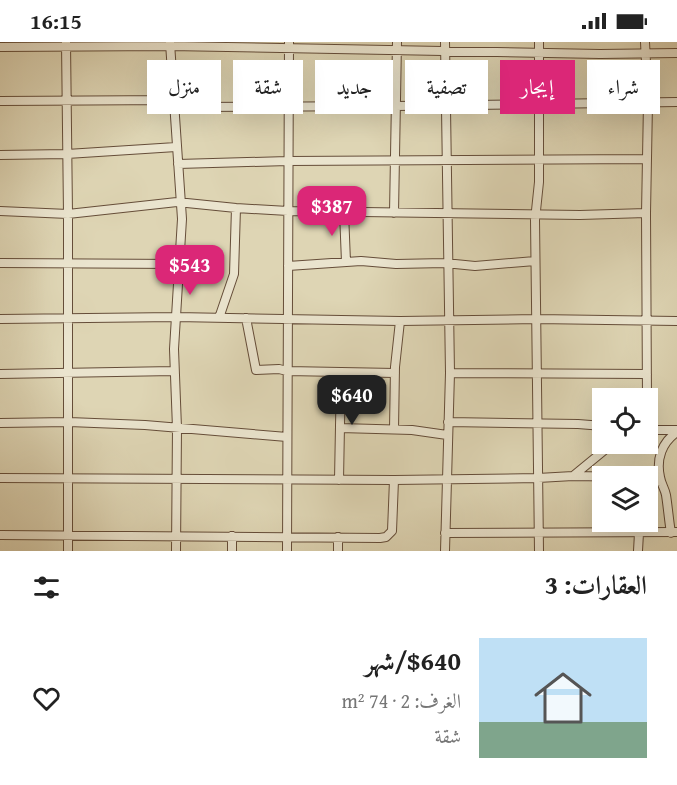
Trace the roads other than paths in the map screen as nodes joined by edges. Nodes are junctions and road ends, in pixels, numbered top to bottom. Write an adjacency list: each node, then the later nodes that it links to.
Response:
1 (445, 42): 9 (street)
2 (539, 42): 10 (street)
3 (645, 42): 12 (street)
4 (66, 44): 5 (street); 8 (street); 18 (street)
5 (170, 44): 6 (street); 13 (street)
6 (289, 45): 7 (street); 14 (street)
7 (397, 46): 9 (street); 24 (street)
8 (0, 47)
9 (445, 51): 10 (street); 15 (street)
10 (539, 52): 12 (street); 16 (street)
11 (677, 53): 12 (street)
12 (646, 54): 17 (street)
13 (171, 60)
14 (289, 60)
15 (445, 60)
16 (539, 60)
17 (646, 60)
18 (68, 100): 19 (street); 20 (street); 32 (street)
19 (0, 101)
20 (147, 102)
21 (677, 102): 22 (street)
22 (660, 103)
23 (303, 106): 24 (street)
24 (396, 106): 25 (street); 37 (street)
25 (405, 106)
26 (174, 114): 31 (street)
27 (288, 114): 36 (street)
28 (447, 114): 35 (street)
29 (538, 114): 38 (street)
30 (648, 114): 34 (street)
31 (176, 147): 32 (street); 39 (street)
32 (67, 154): 33 (street); 48 (street)
33 (0, 155)
34 (648, 159): 38 (street); 47 (street)
35 (447, 160): 37 (street); 38 (street); 46 (street)
36 (288, 161): 37 (street); 39 (street); 43 (street)
37 (395, 161): 45 (street)
38 (538, 161): 49 (street)
39 (178, 164): 40 (street)
40 (182, 202): 41 (street); 48 (street); 55 (street)
41 (236, 208): 43 (street); 59 (street)
42 (0, 211): 48 (street)
43 (288, 211): 44 (street); 56 (street)
44 (344, 212): 45 (street); 51 (street)
45 (394, 213): 46 (street)
46 (448, 213): 49 (street); 54 (street)
47 (646, 213): 49 (street); 64 (street)
48 (68, 214): 53 (street)
49 (535, 214): 50 (street)
50 (535, 261): 54 (street); 63 (street)
51 (346, 262): 54 (street); 56 (street)
52 (0, 263): 53 (street)
53 (68, 263): 55 (street); 57 (street)
54 (449, 263): 66 (street)
55 (180, 264): 58 (street)
56 (288, 266): 62 (street)
57 (68, 317): 58 (street); 61 (street); 71 (street)
58 (176, 317): 59 (street); 68 (street)
59 (219, 318): 60 (street)
60 (246, 318): 62 (street); 69 (street)
61 (0, 319)
62 (288, 319): 65 (street); 69 (street)
63 (536, 319): 64 (street); 66 (street); 75 (street)
64 (647, 320): 67 (street); 76 (street)
65 (400, 321): 66 (street); 72 (street)
66 (449, 321): 73 (street)
67 (677, 321)
68 (174, 371): 71 (street); 83 (street)
69 (287, 371): 70 (street); 89 (street)
70 (340, 372): 72 (street); 84 (street)
71 (68, 373): 74 (street); 78 (street)
72 (395, 373): 85 (street)
73 (450, 373): 75 (street); 79 (street)
74 (0, 374)
75 (537, 374): 76 (street); 81 (street)
76 (647, 374): 77 (street)
77 (647, 388)
78 (69, 422): 80 (street); 83 (street); 94 (street)
79 (448, 422): 81 (street); 88 (street)
80 (0, 423)
81 (537, 423): 82 (street); 95 (street)
82 (592, 426)
83 (177, 428): 89 (street); 96 (street)
84 (340, 428): 85 (street); 98 (street)
85 (394, 429): 88 (street)
86 (658, 430): 87 (street)
87 (677, 431): 102 (street)
88 (447, 435): 100 (street)
89 (287, 436): 97 (street)
90 (600, 454): 91 (street)
91 (573, 476): 92 (street); 95 (street)
92 (592, 476)
93 (0, 478): 94 (street)
94 (68, 478): 96 (street); 108 (street)
95 (538, 478): 100 (street); 104 (street)
96 (176, 479): 97 (street); 109 (street)
97 (286, 480): 98 (street); 111 (street)
98 (339, 480): 99 (street)
99 (394, 480): 100 (street); 112 (street)
100 (446, 480): 103 (street)
101 (658, 481): 102 (street)
102 (661, 482): 106 (street)
103 (445, 533): 104 (street); 118 (street)
104 (539, 533): 105 (street); 119 (street)
105 (639, 533): 106 (street); 120 (street)
106 (674, 533)
107 (0, 535): 108 (street)
108 (68, 535): 109 (street); 113 (street)
109 (176, 536): 110 (street); 114 (street)
110 (231, 536): 111 (street); 115 (street)
111 (287, 537): 112 (street); 116 (street)
112 (338, 537): 117 (street)
113 (68, 551)
114 (176, 551)
115 (232, 551)
116 (287, 551)
117 (338, 551)
118 (445, 551)
119 (539, 551)
120 (638, 551)

